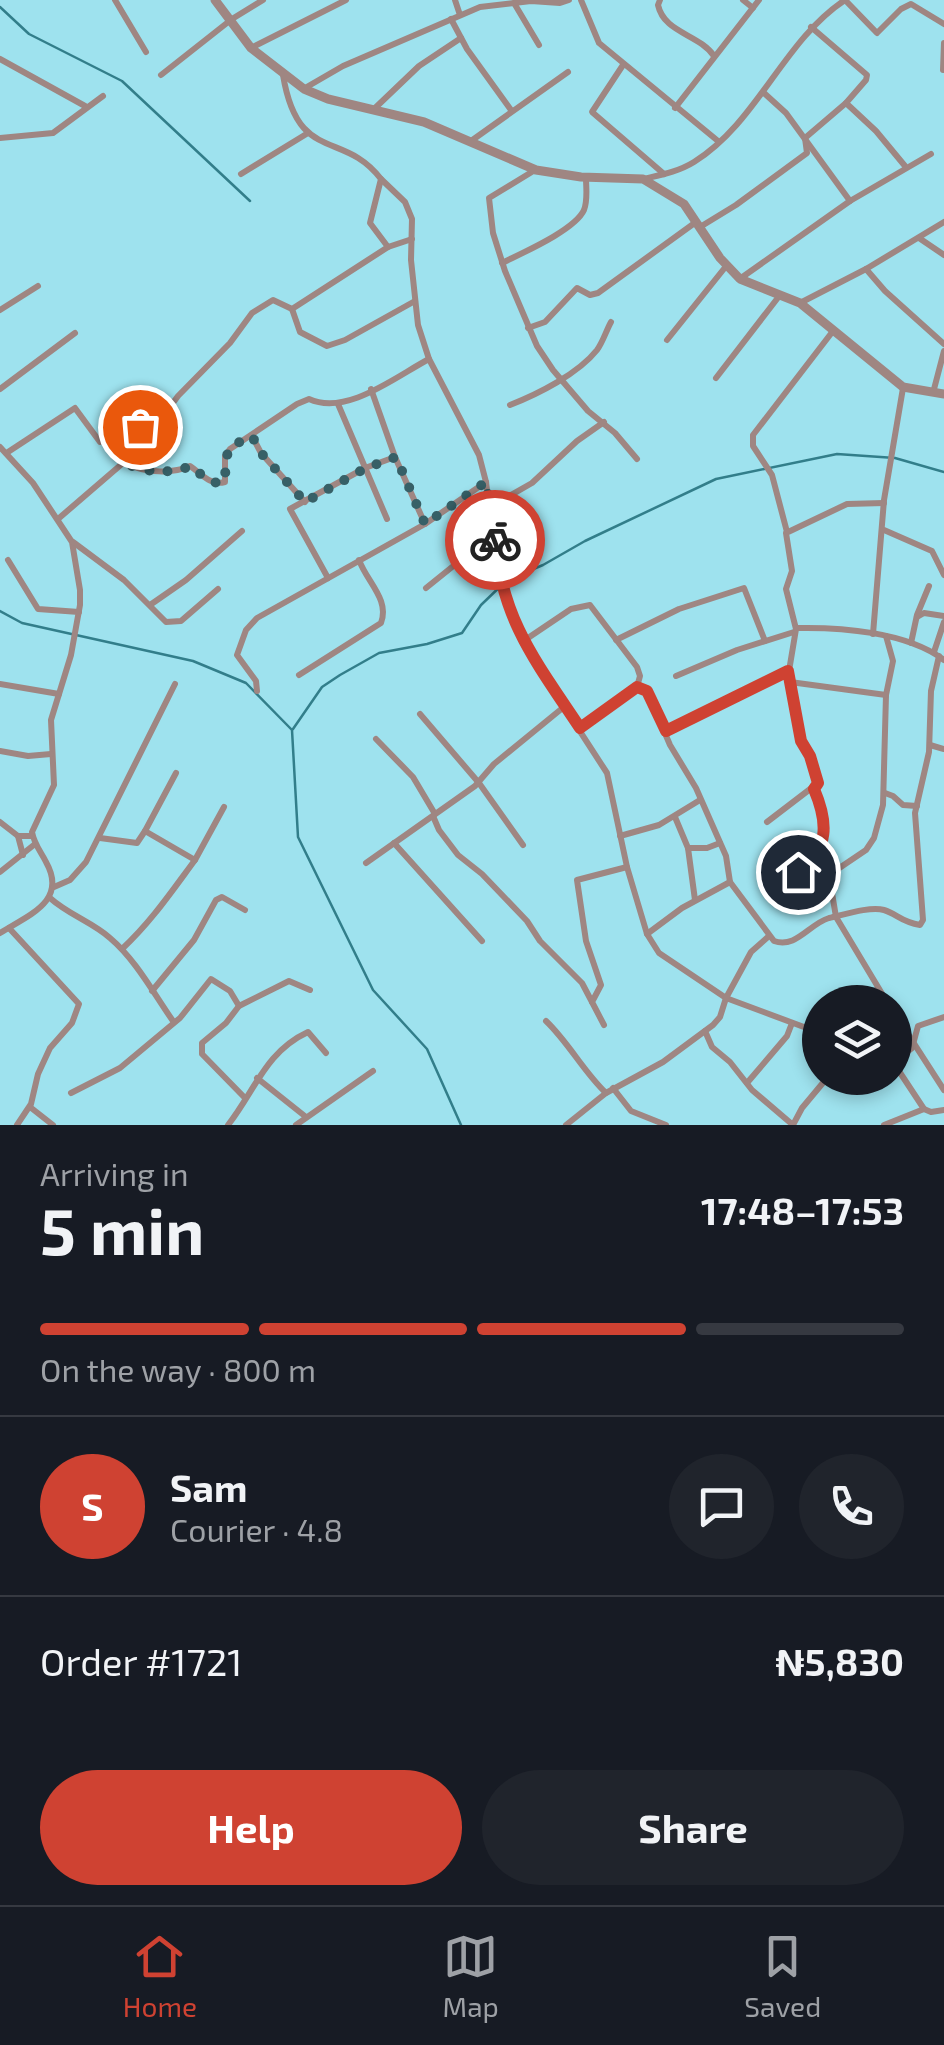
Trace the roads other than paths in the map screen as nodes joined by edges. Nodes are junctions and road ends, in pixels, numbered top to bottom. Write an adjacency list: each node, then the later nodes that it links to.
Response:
1 (116, 0): 22 (street)
2 (215, 0): 15 (street)
3 (263, 0): 15 (street)
4 (346, 0): 21 (street)
5 (455, 0): 14 (street)
6 (568, 0): 11 (street)
7 (580, 0): 25 (street)
8 (660, 0): 23 (street)
9 (743, 0): 13 (street)
10 (760, 0): 13 (street)
11 (531, 1): 12 (street)
12 (514, 3): 14 (street); 20 (street)
13 (753, 8): 23 (street)
14 (455, 17): 18 (street); 30 (street)
15 (229, 21): 21 (street); 29 (street)
16 (944, 24): 17 (street)
17 (812, 27): 31 (street); 33 (street)
18 (461, 38): 36 (street); 37 (street)
19 (944, 43): 26 (street)
20 (539, 44)
21 (251, 48): 28 (street)
22 (146, 52)
23 (714, 56): 35 (street)
24 (0, 59): 34 (street)
25 (623, 64): 35 (street); 47 (street)
26 (943, 70)
27 (568, 72): 37 (street)
28 (283, 74): 30 (street); 38 (street)
29 (161, 76)
30 (304, 89): 36 (street)
31 (764, 92): 40 (street); 42 (street)
32 (104, 96): 34 (street)
33 (846, 103): 40 (street); 44 (street)
34 (85, 106): 39 (street)
35 (675, 108): 42 (street)
36 (374, 109): 41 (street)
37 (511, 110): 41 (street)
38 (308, 132): 46 (street); 49 (street)
39 (0, 138)
40 (804, 138): 51 (street); 53 (street)
41 (472, 141): 45 (street)
42 (718, 142): 47 (street)
43 (931, 154): 44 (street)
44 (905, 163): 51 (street)
45 (536, 170): 48 (street); 58 (street)
46 (242, 174)
47 (665, 174): 50 (street)
48 (586, 178): 50 (street); 58 (street)
49 (381, 179): 55 (street); 56 (street)
50 (642, 179): 53 (street)
51 (850, 201): 61 (street)
52 (944, 222): 54 (street)
53 (698, 225): 59 (street); 69 (street)
54 (919, 238): 57 (street); 60 (street)
55 (412, 239): 56 (street); 64 (street)
56 (388, 247): 66 (street)
57 (944, 254)
58 (502, 262): 69 (street)
59 (726, 266): 61 (street); 72 (street)
60 (866, 269): 65 (street); 73 (street)
61 (740, 279): 63 (street)
62 (38, 286): 67 (street)
63 (780, 295): 65 (street); 76 (street)
64 (415, 300): 66 (street); 74 (street)
65 (800, 303): 70 (street)
66 (292, 309): 84 (street)
67 (0, 310)
68 (610, 322): 75 (street)
69 (528, 328): 75 (street)
70 (833, 331): 77 (street); 101 (street)
71 (75, 333): 78 (street)
72 (667, 340)
73 (944, 347): 80 (street)
74 (429, 359): 79 (street); 92 (street)
75 (560, 378): 82 (street); 83 (street)
76 (716, 378)
77 (904, 387): 80 (street); 94 (street)
78 (0, 389)
79 (371, 389): 81 (street); 88 (street)
80 (939, 393)
81 (338, 404): 85 (street); 91 (street)
82 (510, 405)
83 (604, 422): 89 (street); 95 (street)
84 (149, 434): 87 (street); 90 (street)
85 (252, 436): 90 (street); 93 (street)
86 (0, 446): 87 (street)
87 (8, 453): 96 (street)
88 (396, 457): 91 (street); 98 (street)
89 (637, 459)
90 (128, 464): 96 (street)
91 (366, 468): 93 (street); 97 (street)
92 (486, 482): 95 (street); 98 (street)
93 (305, 502): 107 (street)
94 (884, 503): 99 (street); 101 (street)
95 (490, 508): 102 (street)
96 (58, 519): 103 (street)
97 (386, 519)
98 (425, 524): 105 (street)
99 (884, 530): 106 (street); 116 (street)
100 (242, 532): 111 (street)
101 (787, 532): 115 (street)
102 (494, 534): 109 (street); 120 (street)
103 (72, 542): 111 (street); 112 (street)
104 (8, 560): 112 (street)
105 (360, 560): 107 (street); 124 (street)
106 (944, 575)
107 (328, 578): 130 (street)
108 (929, 586): 113 (street)
109 (426, 588)
110 (218, 589): 111 (street)
111 (150, 606)
112 (79, 612): 131 (street)
113 (916, 618): 114 (street); 121 (street)
114 (944, 619): 122 (street)
115 (795, 630): 116 (street); 119 (street); 123 (street)
116 (873, 634): 117 (street)
117 (886, 636): 121 (street); 132 (street)
118 (616, 640): 119 (street); 120 (street); 129 (street)
119 (765, 641): 125 (street)
120 (522, 642): 133 (street)
121 (911, 644): 122 (street)
122 (939, 656): 138 (street)
123 (788, 671): 126 (street); 136 (street)
124 (299, 675)
125 (676, 676)
126 (790, 682): 132 (street); 144 (street)
127 (175, 684): 156 (street)
128 (1, 687): 131 (street)
129 (637, 687): 135 (street); 136 (street)
130 (257, 691)
131 (59, 694): 141 (street)
132 (886, 695): 145 (street)
133 (566, 706): 135 (street); 143 (street)
134 (420, 714): 143 (street)
135 (580, 728): 155 (street)
136 (666, 731): 146 (street)
137 (376, 739): 149 (street)
138 (930, 745): 139 (street); 147 (street)
139 (944, 749)
140 (0, 750): 141 (street)
141 (51, 754): 157 (street)
142 (176, 773): 153 (street)
143 (479, 783): 149 (street); 160 (street)
144 (814, 789): 152 (street); 168 (street)
145 (884, 794): 147 (street); 173 (street)
146 (700, 800): 150 (street); 159 (street)
147 (917, 806): 173 (street)
148 (224, 807): 163 (street)
149 (434, 815): 158 (street); 184 (street)
150 (675, 817): 155 (street); 161 (street)
151 (0, 822): 154 (street)
152 (767, 822)
153 (144, 831): 156 (street); 163 (street)
154 (18, 836): 157 (street); 162 (street)
155 (620, 836): 165 (street)
156 (100, 838): 169 (street)
157 (34, 840): 162 (street); 169 (street)
158 (394, 843): 164 (street); 178 (street)
159 (720, 843): 161 (street); 167 (street)
160 (523, 845)
161 (688, 848): 171 (street)
162 (23, 855): 166 (street)
163 (195, 860): 179 (street)
164 (366, 863)
165 (628, 867): 176 (street); 184 (street)
166 (0, 872)
167 (730, 882): 171 (street); 177 (street)
168 (776, 883)
169 (54, 887): 170 (street)
170 (50, 898): 174 (street); 179 (street)
171 (696, 900): 176 (street)
172 (245, 910): 182 (street)
173 (836, 917): 177 (street); 180 (street)
174 (9, 928): 175 (street); 206 (street)
175 (0, 933)
176 (647, 934): 183 (street)
177 (769, 936): 183 (street)
178 (482, 941)
179 (122, 949): 182 (street)
180 (877, 985)
181 (310, 990): 185 (street)
182 (152, 991): 187 (street)
183 (726, 998): 189 (street); 192 (street)
184 (592, 1002): 190 (street)
185 (239, 1006): 187 (street); 205 (street)
186 (944, 1017): 194 (street)
187 (173, 1021): 203 (street)
188 (546, 1021): 202 (street)
189 (792, 1023): 191 (street); 199 (street)
190 (604, 1025)
191 (802, 1027)
192 (705, 1031): 199 (street); 202 (street)
193 (912, 1041): 194 (street)
194 (914, 1044): 195 (street); 201 (street)
195 (912, 1046)
196 (326, 1054): 198 (street)
197 (373, 1072): 209 (street)
198 (257, 1078): 205 (street); 209 (street)
199 (747, 1083): 204 (street)
200 (912, 1090): 207 (street)
201 (944, 1090)
202 (609, 1091): 210 (street); 215 (street)
203 (71, 1092)
204 (812, 1095)
205 (246, 1098): 213 (street)
206 (30, 1107): 211 (street); 212 (street)
207 (924, 1109): 208 (street); 216 (street)
208 (944, 1110)
209 (306, 1117): 214 (street)
210 (571, 1123)
211 (17, 1125)
212 (54, 1125)
213 (228, 1125)
214 (296, 1125)
215 (666, 1125)
216 (884, 1125)

